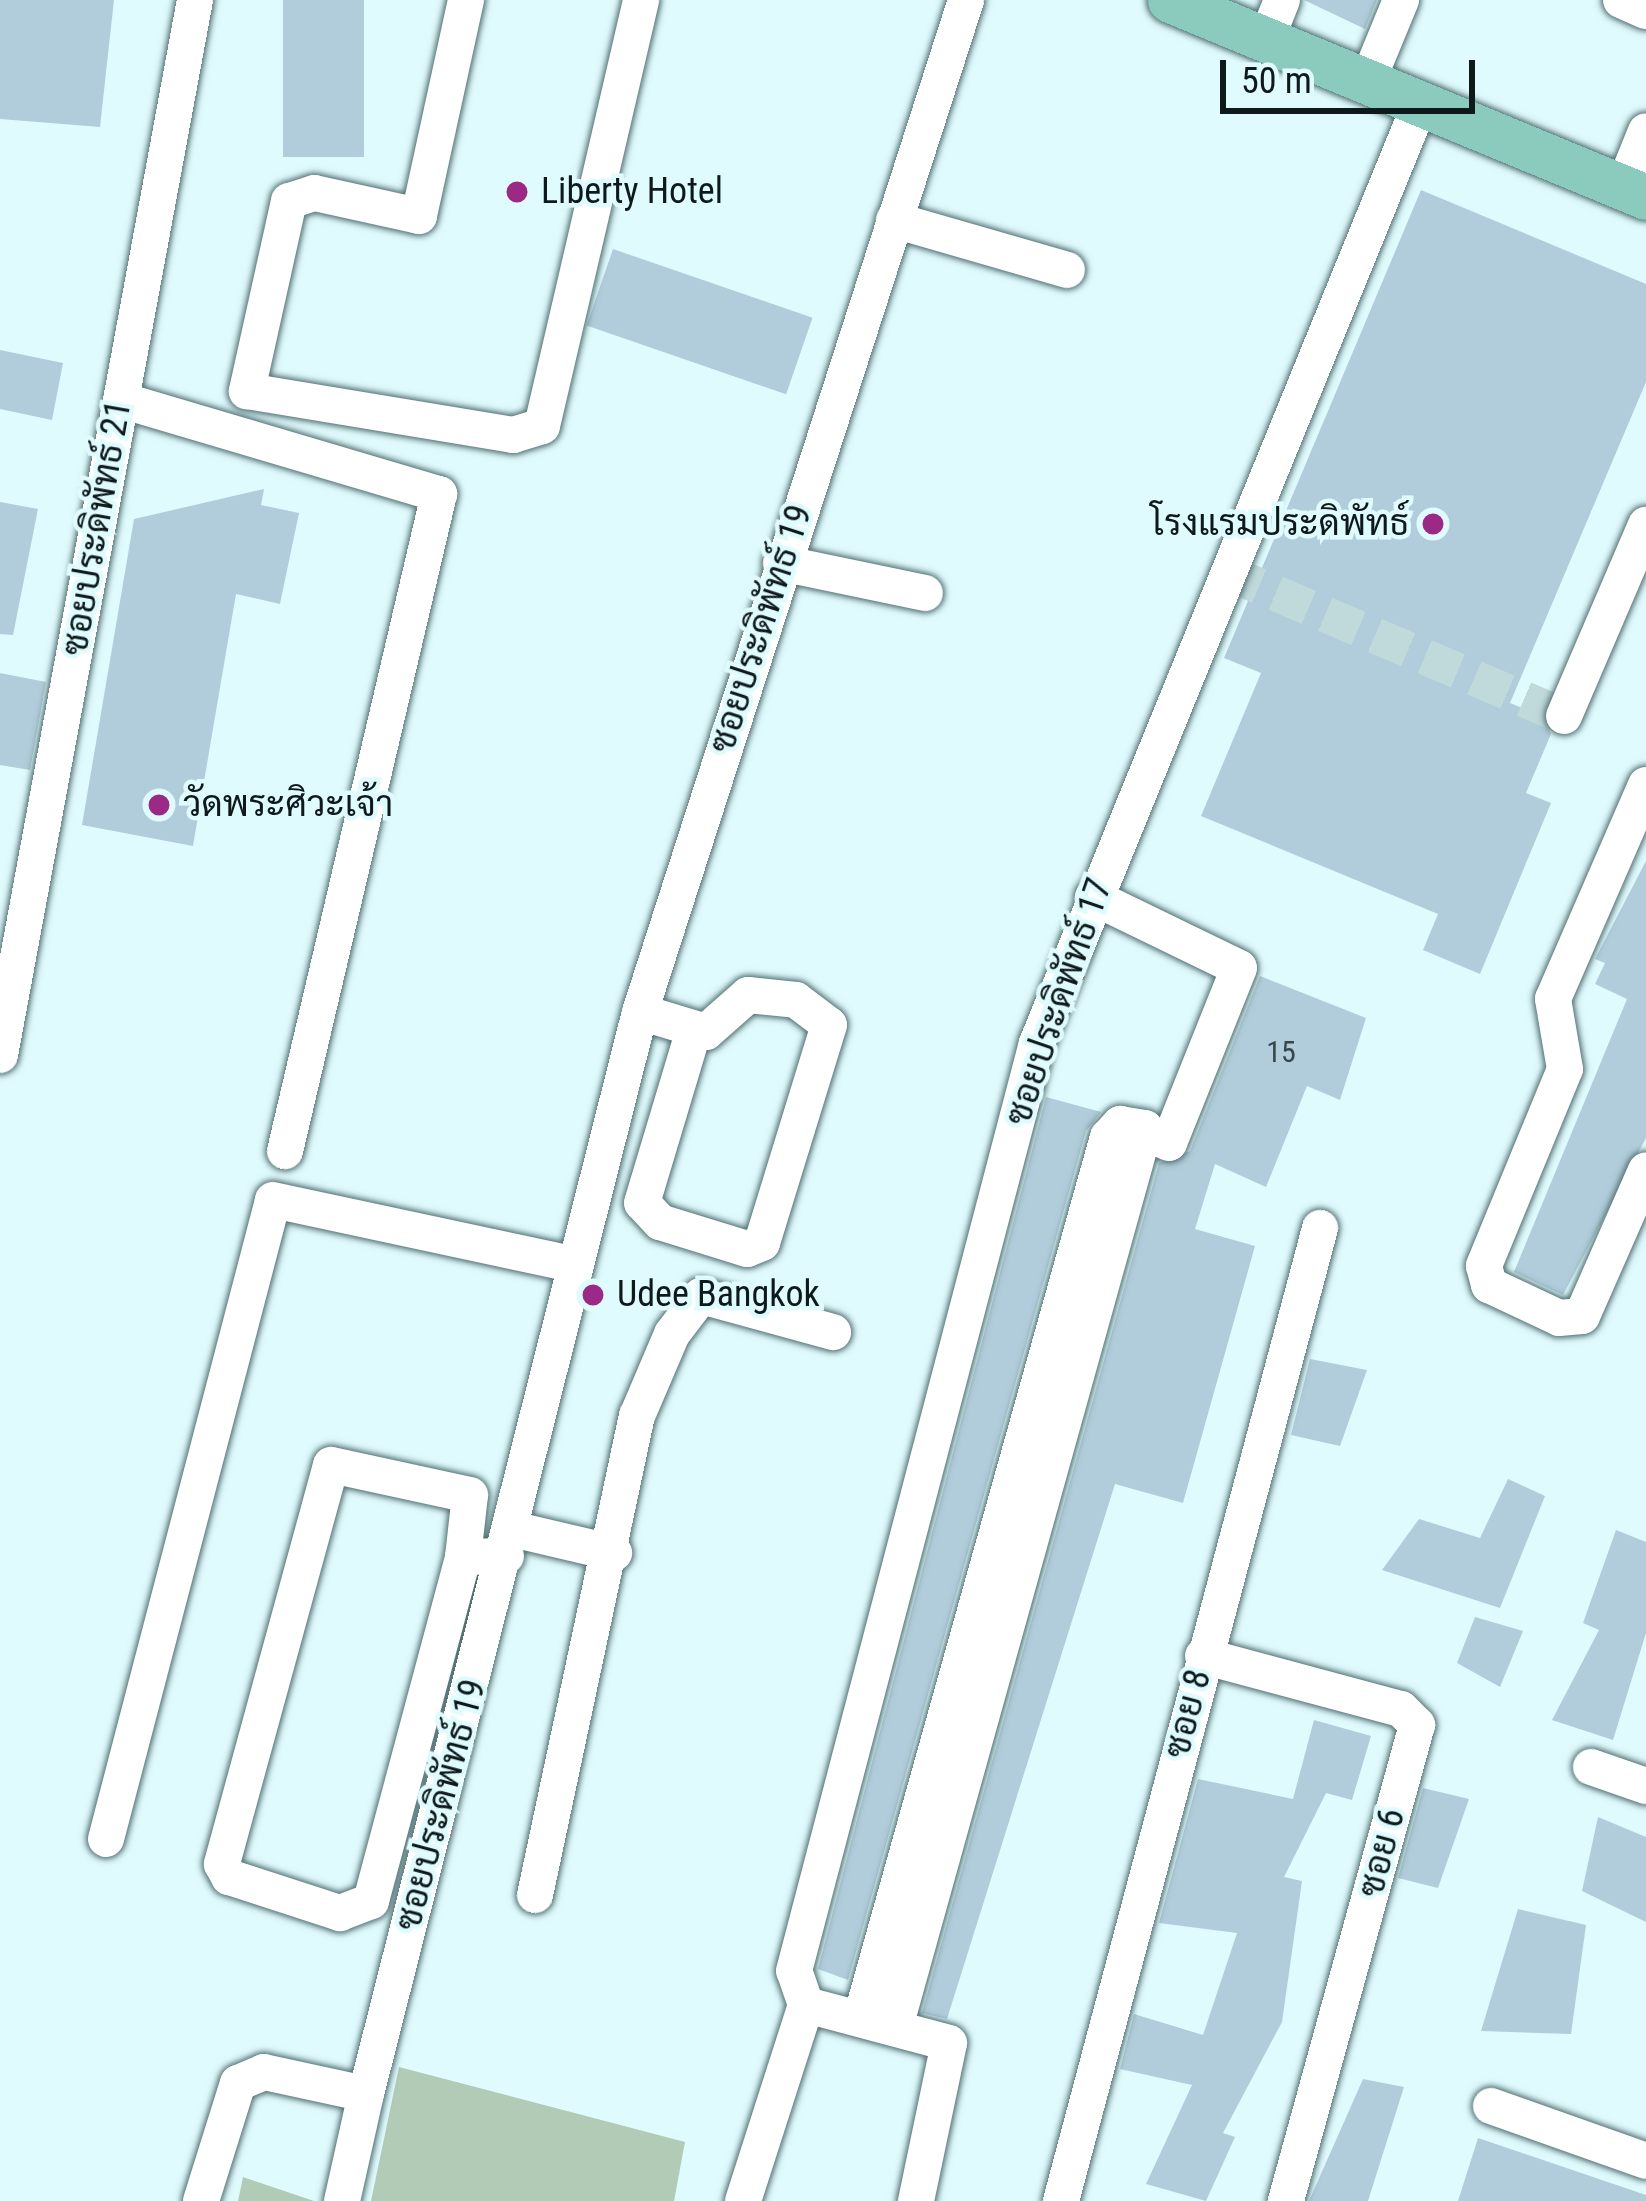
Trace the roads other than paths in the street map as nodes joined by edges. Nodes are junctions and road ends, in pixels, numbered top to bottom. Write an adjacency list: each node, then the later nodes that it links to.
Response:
1 (195, 0): 16 (street, ซอยประดิพัทธ์ 21)
2 (466, 0): 3 (street)
3 (641, 0)
4 (967, 0): 14 (street, ซอยประดิพัทธ์ 19)
5 (1170, 0): 9 (main road)
6 (1401, 0): 10 (street)
7 (1622, 0): 8 (street)
8 (1646, 10)
9 (1274, 20): 10 (main road)
10 (1366, 86): 11 (main road)
11 (1418, 109): 13 (main road); 23 (street, ซอยประดิพัทธ์ 17)
12 (1646, 131): 13 (street)
13 (1635, 193)
14 (894, 220): 15 (street); 18 (street, ซอยประดิพัทธ์ 19)
15 (1067, 270)
16 (121, 400): 26 (street, ซอยประดิพัทธ์ 21); 27 (street)
17 (1646, 525): 20 (street)
18 (781, 562): 19 (street); 24 (street, ซอยประดิพัทธ์ 19)
19 (926, 593)
20 (1564, 716)
21 (1646, 785): 22 (street)
22 (1636, 837): 28 (street)
23 (1093, 897): 40 (street, ซอยประดิพัทธ์ 17); 41 (street)
24 (640, 1012): 25 (street); 30 (street, ซอยประดิพัทธ์ 19)
25 (694, 1030): 25 (street)
26 (0, 1055)
27 (285, 1150)
28 (1646, 1170)
29 (1320, 1228): 35 (street, ซอย 8)
30 (572, 1264): 32 (street, ซอยประดิพัทธ์ 19); 38 (street)
31 (832, 1332): 33 (street)
32 (509, 1543): 33 (street); 34 (street); 42 (street, ซอยประดิพัทธ์ 19)
33 (614, 1553): 39 (street)
34 (464, 1557): 34 (street)
35 (1203, 1656): 49 (street, ซอย 8); 50 (street, ซอย 6)
36 (1591, 1767): 37 (street)
37 (1646, 1786)
38 (106, 1839)
39 (535, 1895)
40 (802, 2002): 41 (street); 47 (street, ซอยประดิพัทธ์ 17)
41 (878, 2023): 48 (street)
42 (367, 2094): 45 (street); 46 (street, ซอยประดิพัทธ์ 19)
43 (1491, 2106): 44 (street)
44 (1646, 2161)
45 (202, 2201)
46 (341, 2201)
47 (743, 2201)
48 (916, 2201)
49 (1062, 2201)
50 (1286, 2201)

